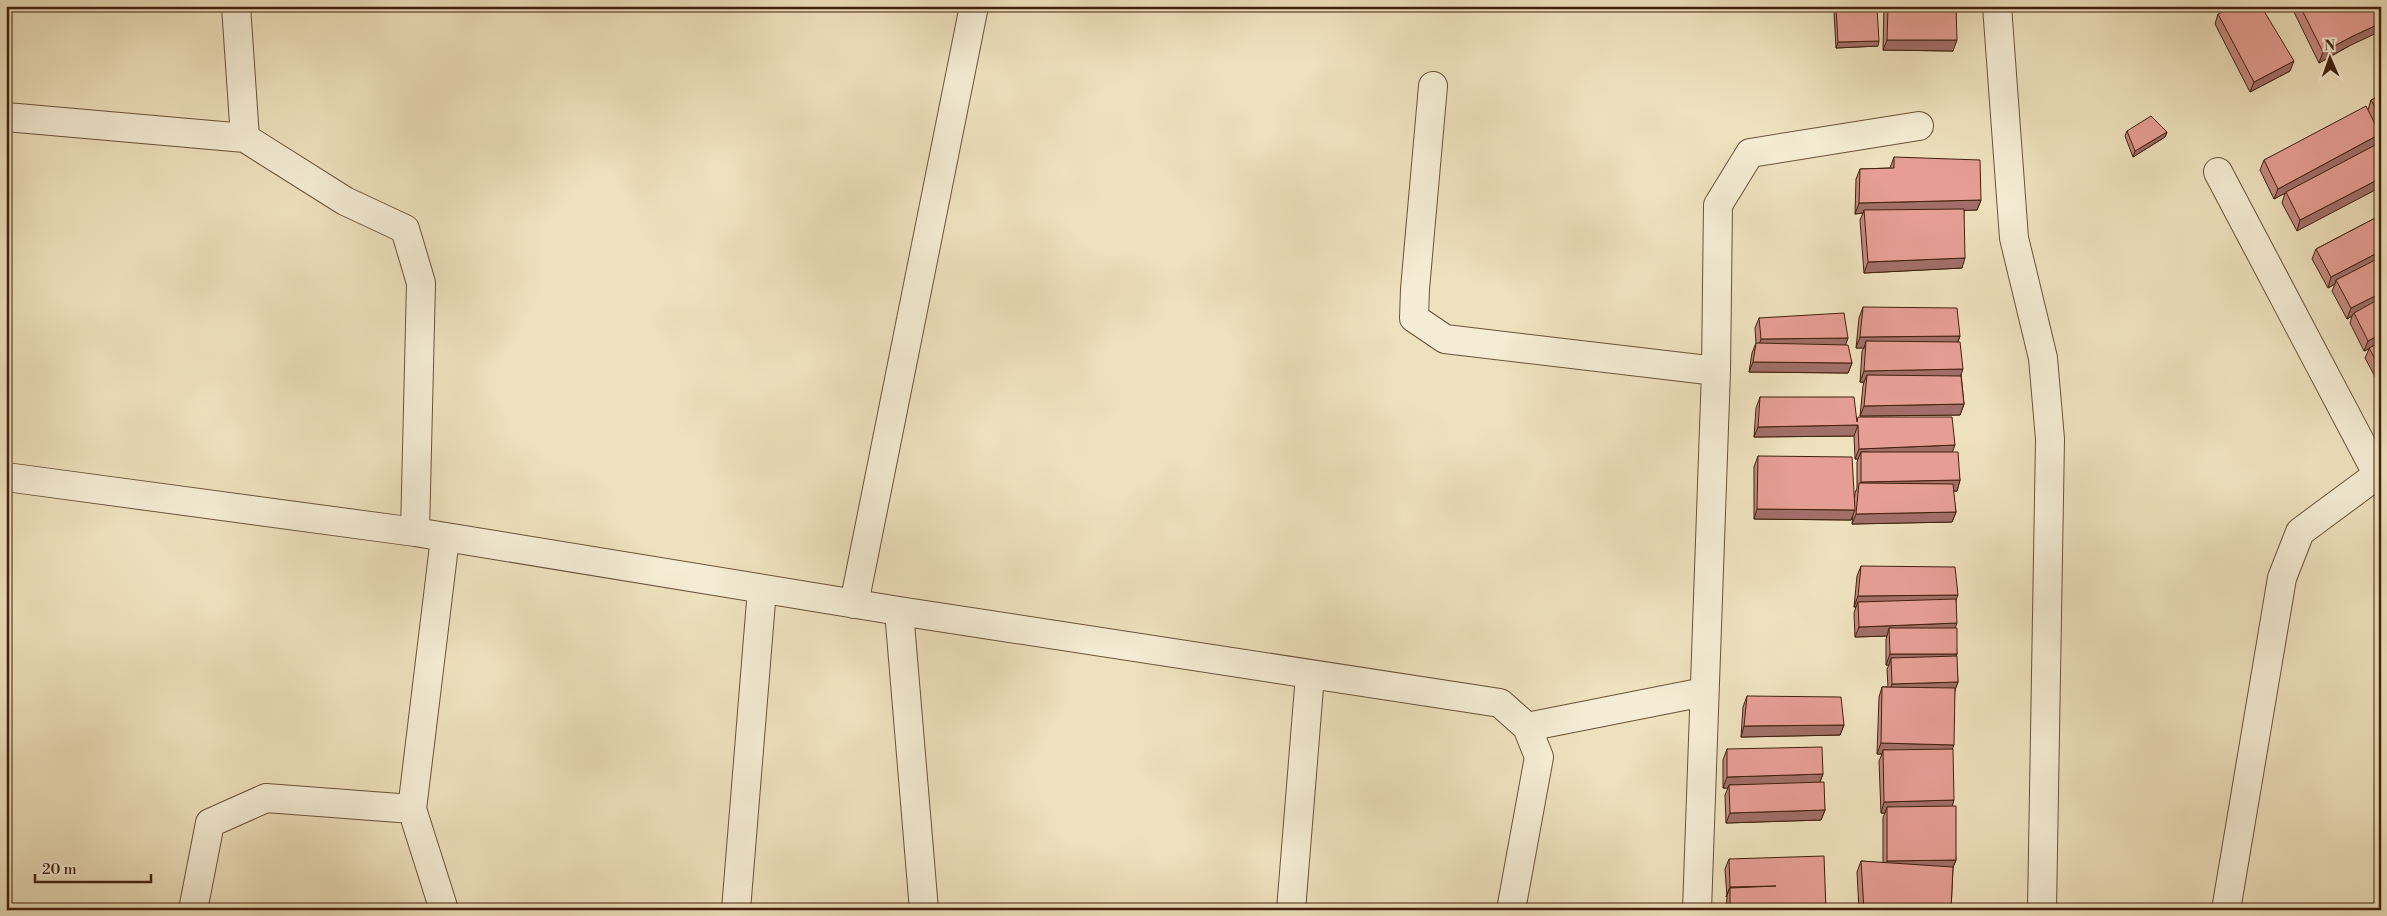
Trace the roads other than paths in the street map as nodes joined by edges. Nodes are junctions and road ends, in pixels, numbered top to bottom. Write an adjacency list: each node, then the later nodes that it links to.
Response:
1 (236, 6): 7 (street)
2 (974, 6): 15 (street)
3 (1997, 6): 28 (street)
4 (1433, 86): 9 (street)
5 (6, 118): 7 (street)
6 (1919, 126): 9 (street)
7 (245, 138): 12 (street)
8 (2218, 172): 10 (street)
9 (1716, 371): 18 (street)
10 (2379, 478): 29 (street)
11 (7, 481): 12 (street)
12 (414, 532): 13 (street)
13 (445, 538): 14 (street); 20 (street)
14 (762, 589): 15 (street); 23 (street)
15 (854, 604): 16 (street)
16 (899, 611): 17 (street); 24 (street)
17 (1310, 675): 19 (street); 25 (street)
18 (1704, 692): 19 (street); 27 (street)
19 (1526, 726): 26 (street)
20 (412, 810): 21 (street); 22 (street)
21 (193, 910)
22 (444, 910)
23 (736, 910)
24 (924, 910)
25 (1291, 910)
26 (1511, 910)
27 (1697, 910)
28 (2042, 910)
29 (2226, 910)

